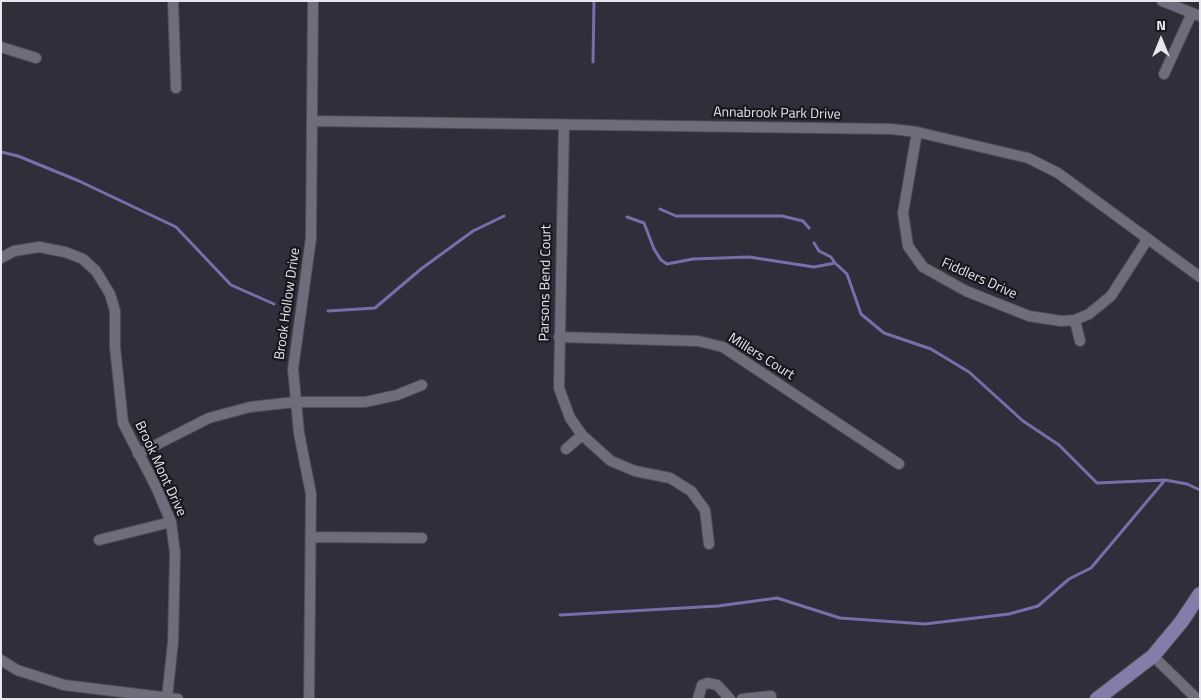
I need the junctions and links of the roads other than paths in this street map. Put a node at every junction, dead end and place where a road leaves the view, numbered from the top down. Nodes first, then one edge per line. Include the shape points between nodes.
1 (173, 1) edge
2 (313, 1) edge
3 (1162, 1) edge
4 (1196, 14) edge
5 (1, 47) edge
6 (36, 58) dead end
7 (1164, 74) dead end
8 (176, 88) dead end
9 (312, 121) junction
10 (564, 125) junction
11 (917, 132) junction
12 (1147, 240) junction
13 (1, 258) edge
14 (1200, 277) edge
15 (1075, 320) junction
16 (559, 337) junction
17 (1080, 341) dead end
18 (422, 385) dead end
19 (295, 402) junction
20 (582, 435) junction
21 (566, 449) dead end
22 (138, 454) junction
23 (898, 464) dead end
24 (171, 522) junction
25 (312, 537) junction
26 (422, 538) dead end
27 (99, 540) dead end
28 (709, 544) dead end
29 (1200, 594) edge
30 (1153, 656) junction
31 (1, 660) edge
32 (771, 696) dead end
33 (167, 698) edge
34 (178, 699) edge
35 (309, 699) edge
36 (698, 699) edge
37 (730, 699) edge
38 (742, 699) edge
39 (1098, 699) edge
40 (1197, 699) edge

1 - 8 street
2 - 9 street, Brook Hollow Drive
3 - 4 street
4 - 7 street
5 - 6 street
9 - 10 street, Annabrook Park Drive
9 - 19 street, Brook Hollow Drive via 311,238 295,344
10 - 11 street, Annabrook Park Drive via 892,129
10 - 16 street, Parsons Bend Court
11 - 12 street, Annabrook Park Drive via 1028,158 1058,173
11 - 15 street, Fiddlers Drive via 903,213 908,246 923,267 966,290 1030,316
12 - 14 street, Annabrook Park Drive
12 - 15 street via 1111,296 1089,314
13 - 22 street, Brook Mont Drive via 14,251 39,247 84,259 96,271 110,294 115,311 120,407 123,423
15 - 17 street
16 - 20 street, Parsons Bend Court via 559,388 570,418
16 - 23 street, Millers Court via 698,341 723,347
18 - 19 street via 365,402
19 - 22 street via 250,407 209,418
19 - 25 street, Brook Hollow Drive via 311,494
20 - 21 street
20 - 28 street, Parsons Bend Court via 611,461 635,471 670,478 691,491 705,510
22 - 24 street, Brook Mont Drive
24 - 27 street
24 - 33 street, Brook Mont Drive via 175,553
25 - 26 street
25 - 35 street, Brook Hollow Drive
29 - 30 main road via 1182,622
30 - 39 main road
30 - 40 street
31 - 33 street via 17,670 64,685
32 - 38 street
33 - 34 street
36 - 37 street via 702,685 708,683 716,685

